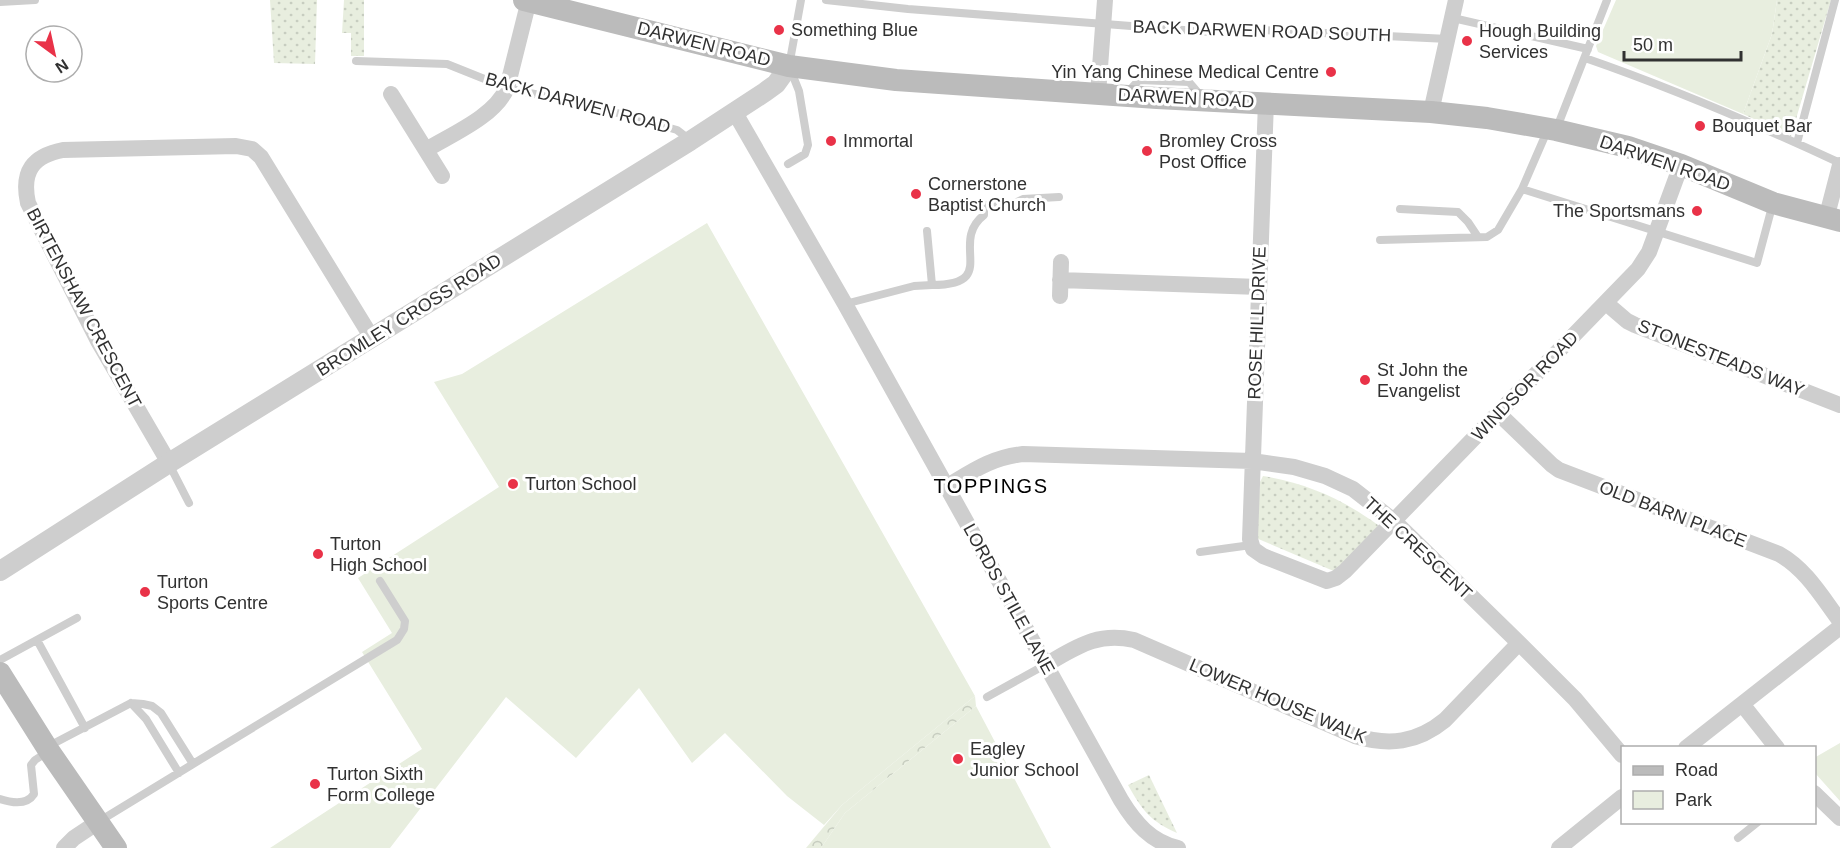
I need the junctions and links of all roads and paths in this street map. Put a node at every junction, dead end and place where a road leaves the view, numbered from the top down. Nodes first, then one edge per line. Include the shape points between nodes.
1 (35, 0) edge
2 (527, 0) edge
3 (801, 0) edge
4 (826, 0) edge
5 (1105, 0) edge
6 (1456, 0) edge
7 (1607, 0) edge
8 (1835, 0) edge
9 (0, 2) edge
10 (1452, 18) junction
11 (1103, 23) junction
12 (1448, 39) junction
13 (1588, 49) junction
14 (1585, 58) junction
15 (356, 61) dead end
16 (789, 66) junction
17 (507, 87) junction
18 (391, 94) dead end
19 (1098, 94) junction
20 (1266, 102) junction
21 (734, 111) junction
22 (1431, 112) junction
23 (1552, 130) junction
24 (690, 141) junction
25 (1797, 143) junction
26 (426, 150) junction
27 (788, 164) dead end
28 (1840, 164) edge
29 (1681, 165) junction
30 (442, 176) dead end
31 (1522, 189) junction
32 (1059, 197) dead end
33 (1773, 203) junction
34 (1400, 209) dead end
35 (1833, 220) edge
36 (927, 231) dead end
37 (1657, 231) junction
38 (1478, 237) junction
39 (1380, 240) dead end
40 (1061, 262) dead end
41 (932, 285) junction
42 (1259, 287) junction
43 (1606, 303) junction
44 (845, 304) junction
45 (372, 338) junction
46 (1840, 405) edge
47 (1498, 413) junction
48 (1252, 461) junction
49 (169, 464) junction
50 (946, 487) junction
51 (189, 503) dead end
52 (1394, 521) junction
53 (1251, 545) junction
54 (1200, 552) dead end
55 (23, 556) junction
56 (0, 571) edge
57 (0, 580) edge
58 (380, 581) dead end
59 (76, 618) dead end
60 (1840, 621) edge
61 (1840, 627) edge
62 (37, 640) junction
63 (1520, 643) junction
64 (0, 660) edge
65 (1045, 665) junction
66 (0, 673) edge
67 (987, 697) dead end
68 (131, 703) junction
69 (1742, 704) junction
70 (86, 728) junction
71 (1687, 746) edge
72 (1776, 746) edge
73 (48, 749) junction
74 (1621, 753) edge
75 (194, 764) junction
76 (179, 773) junction
77 (1816, 794) edge
78 (0, 799) edge
79 (1621, 799) edge
80 (1840, 818) edge
81 (98, 822) junction
82 (1756, 824) edge
83 (1738, 838) dead end
84 (64, 848) edge
85 (116, 848) edge
86 (1178, 848) edge
87 (1559, 848) edge

1 - 9 lane
2 - 16 main road, DARWEN ROAD
2 - 17 street
3 - 16 lane
4 - 11 lane, BACK DARWEN ROAD SOUTH
5 - 11 street
6 - 10 street
7 - 13 lane
8 - 25 lane
10 - 12 street
10 - 13 lane
11 - 12 lane, BACK DARWEN ROAD SOUTH via 1210,32 1221,28
11 - 19 street
12 - 22 street
13 - 14 lane
14 - 23 lane
14 - 25 lane via 1659,84
15 - 17 lane, BACK DARWEN ROAD via 447,64
16 - 19 main road, DARWEN ROAD via 896,80
16 - 21 street, BROMLEY CROSS ROAD via 776,84
16 - 27 lane via 799,91 808,145 805,154
17 - 24 lane, BACK DARWEN ROAD via 677,130
17 - 26 street via 490,111
18 - 26 street
19 - 20 main road, DARWEN ROAD
20 - 22 main road, DARWEN ROAD
20 - 42 street, ROSE HILL DRIVE
21 - 24 street, BROMLEY CROSS ROAD
21 - 44 street, LORDS STILE LANE
22 - 23 main road, DARWEN ROAD
23 - 29 main road, DARWEN ROAD via 1628,147
23 - 31 lane
24 - 45 street, BROMLEY CROSS ROAD
25 - 28 lane
26 - 30 street
28 - 35 street
29 - 33 main road, DARWEN ROAD
29 - 37 street, WINDSOR ROAD
31 - 37 lane
31 - 38 lane via 1498,230
32 - 41 lane via 984,205 984,215 972,226 970,234 967,276 954,285
33 - 35 main road, DARWEN ROAD
33 - 37 lane via 1757,263
34 - 38 lane via 1458,212
36 - 41 lane
37 - 43 street, WINDSOR ROAD via 1638,269
38 - 39 lane
40 - 42 street via 1060,288
41 - 44 lane
42 - 48 street, ROSE HILL DRIVE
43 - 46 street, STONESTEADS WAY via 1635,325
43 - 47 street, WINDSOR ROAD
44 - 50 street, LORDS STILE LANE
45 - 49 street, BROMLEY CROSS ROAD
45 - 49 street, BIRTENSHAW CRESCENT via 261,157 252,149 236,146 63,150 38,159 26,180 28,203 98,341
47 - 52 street, WINDSOR ROAD
47 - 60 street, OLD BARN PLACE via 1559,470 1791,561
48 - 50 street, THE CRESCENT via 1023,454 988,462
48 - 52 street, THE CRESCENT via 1325,476 1361,494
48 - 53 street, ROSE HILL DRIVE
49 - 51 lane
49 - 55 street, BROMLEY CROSS ROAD
50 - 65 street, LORDS STILE LANE
52 - 53 street, WINDSOR ROAD via 1332,580 1322,580 1263,556
52 - 63 street, THE CRESCENT
53 - 54 lane
55 - 56 street, BROMLEY CROSS ROAD
55 - 57 street, BROMLEY CROSS ROAD
58 - 75 lane via 405,621 397,640
59 - 62 lane
61 - 69 street
62 - 64 lane
62 - 70 lane
63 - 65 street, LOWER HOUSE WALK via 1433,730 1386,742 1355,736 1117,636 1088,641
63 - 74 street, THE CRESCENT
65 - 67 lane
65 - 86 street, LORDS STILE LANE via 1135,821 1153,838
66 - 73 main road
68 - 70 lane
68 - 75 lane via 152,706 161,713
68 - 76 lane via 146,719
69 - 71 street
69 - 72 street
70 - 73 lane
73 - 78 lane via 31,765 32,798 24,802
73 - 81 main road
75 - 76 lane
76 - 81 lane
77 - 80 street
79 - 87 street
81 - 84 street
81 - 85 main road
82 - 83 lane

